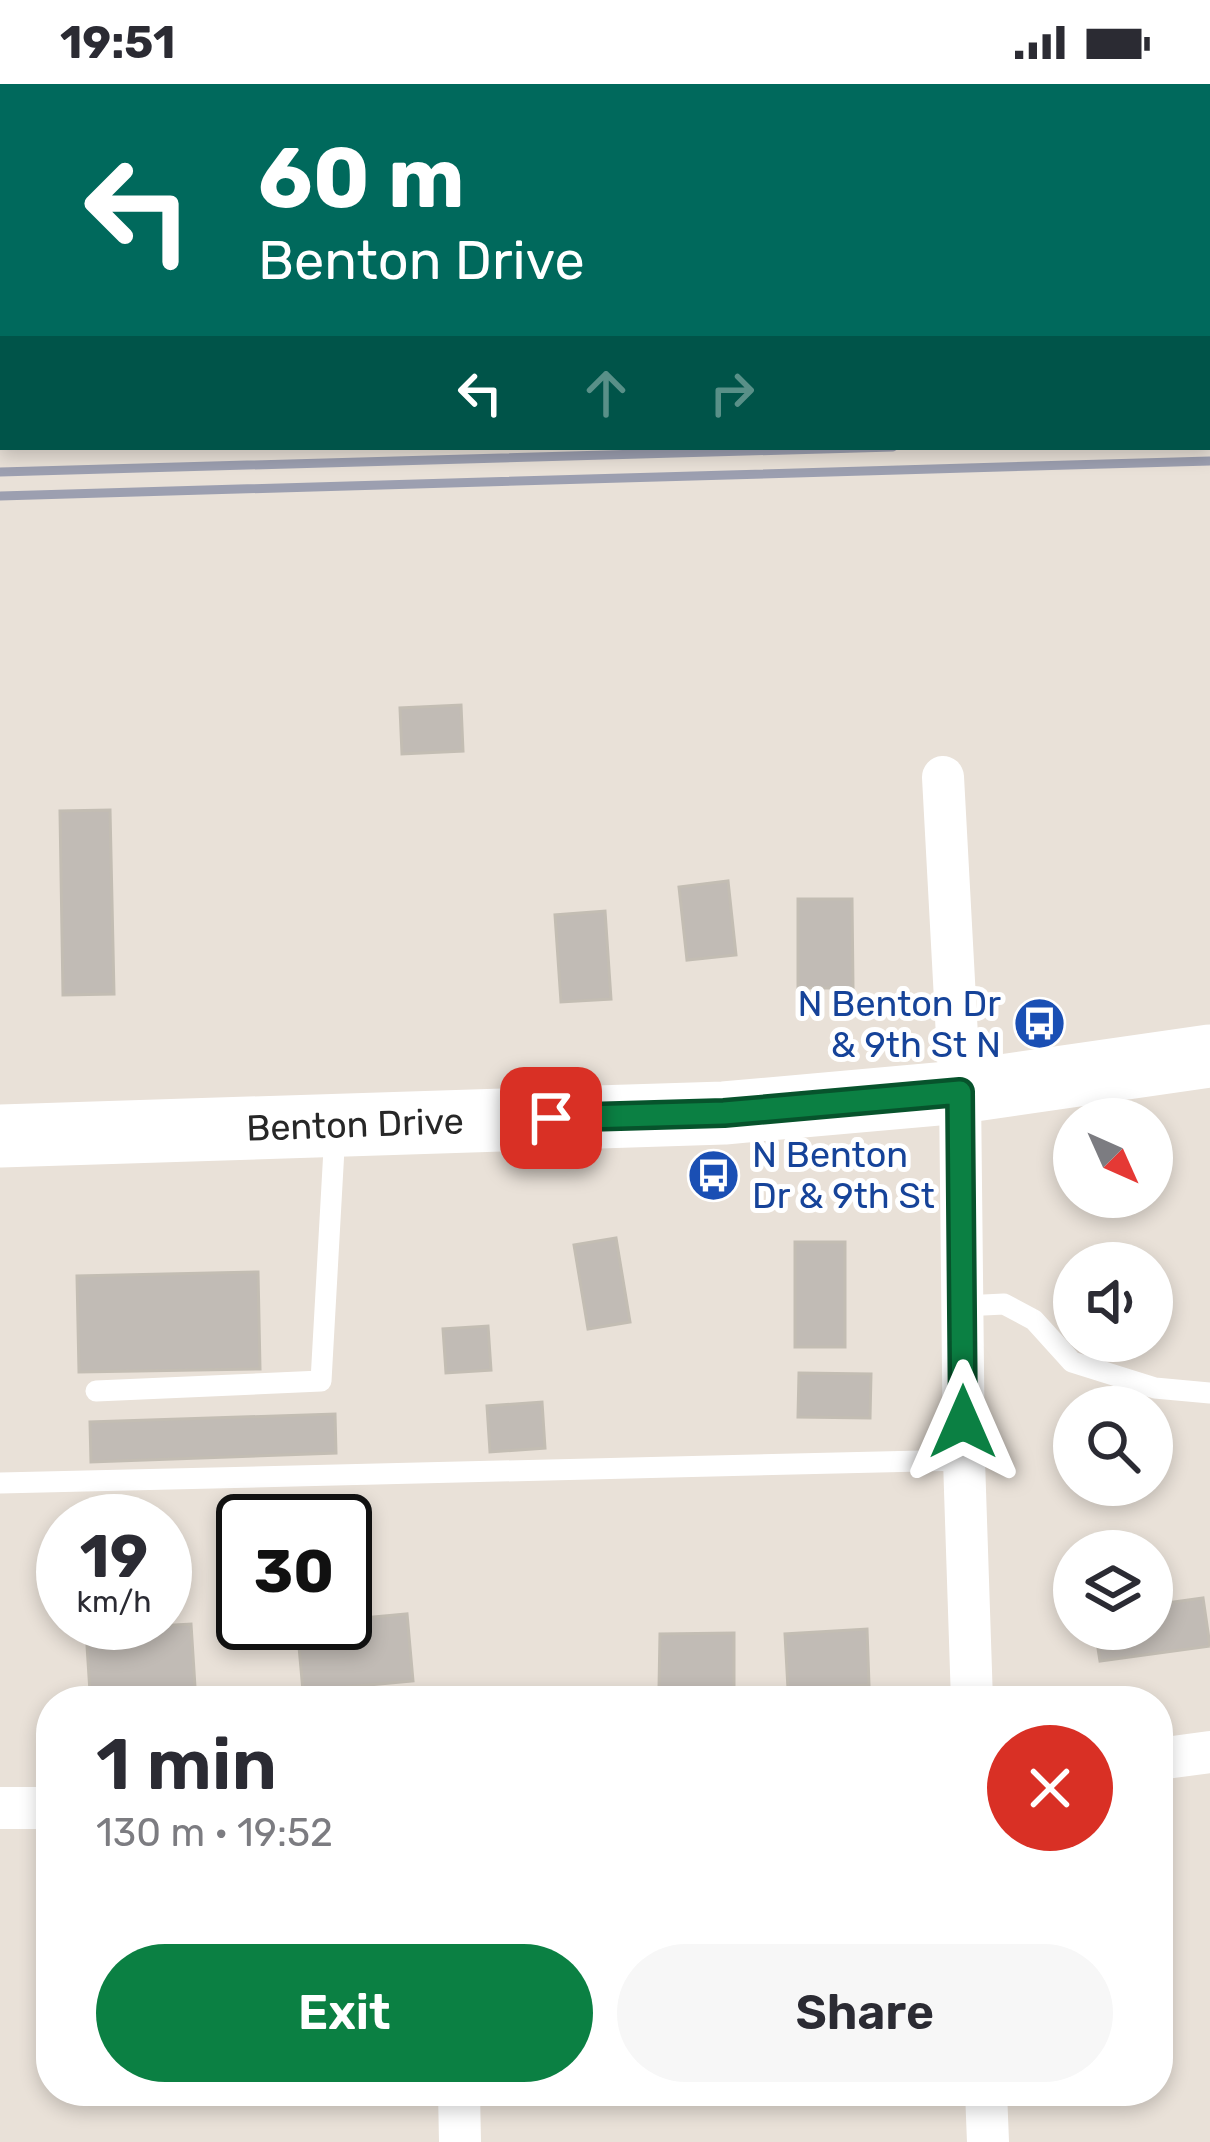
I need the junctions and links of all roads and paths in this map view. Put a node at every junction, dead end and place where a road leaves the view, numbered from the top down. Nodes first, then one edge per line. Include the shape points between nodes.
1 (943, 777) dead end
2 (1210, 1057) edge
3 (960, 1092) junction
4 (335, 1124) junction
5 (0, 1136) edge
6 (963, 1306) junction
7 (96, 1391) dead end
8 (1210, 1393) edge
9 (964, 1460) junction
10 (0, 1483) edge
11 (972, 1686) edge
12 (1210, 1752) edge
13 (1173, 1757) edge
14 (0, 1808) edge
15 (36, 1808) edge
16 (459, 2106) edge
17 (987, 2106) edge
18 (460, 2142) edge
19 (988, 2142) edge

1 - 3 street
2 - 3 main road, Benton Drive
3 - 4 main road, Benton Drive via 724,1113
3 - 6 street
4 - 5 main road, Benton Drive
4 - 7 lane via 321,1381
6 - 8 lane via 1004,1304 1034,1320 1072,1362 1155,1388
6 - 9 street
9 - 10 lane
9 - 11 street
12 - 13 street
14 - 15 street
16 - 18 street
17 - 19 street

